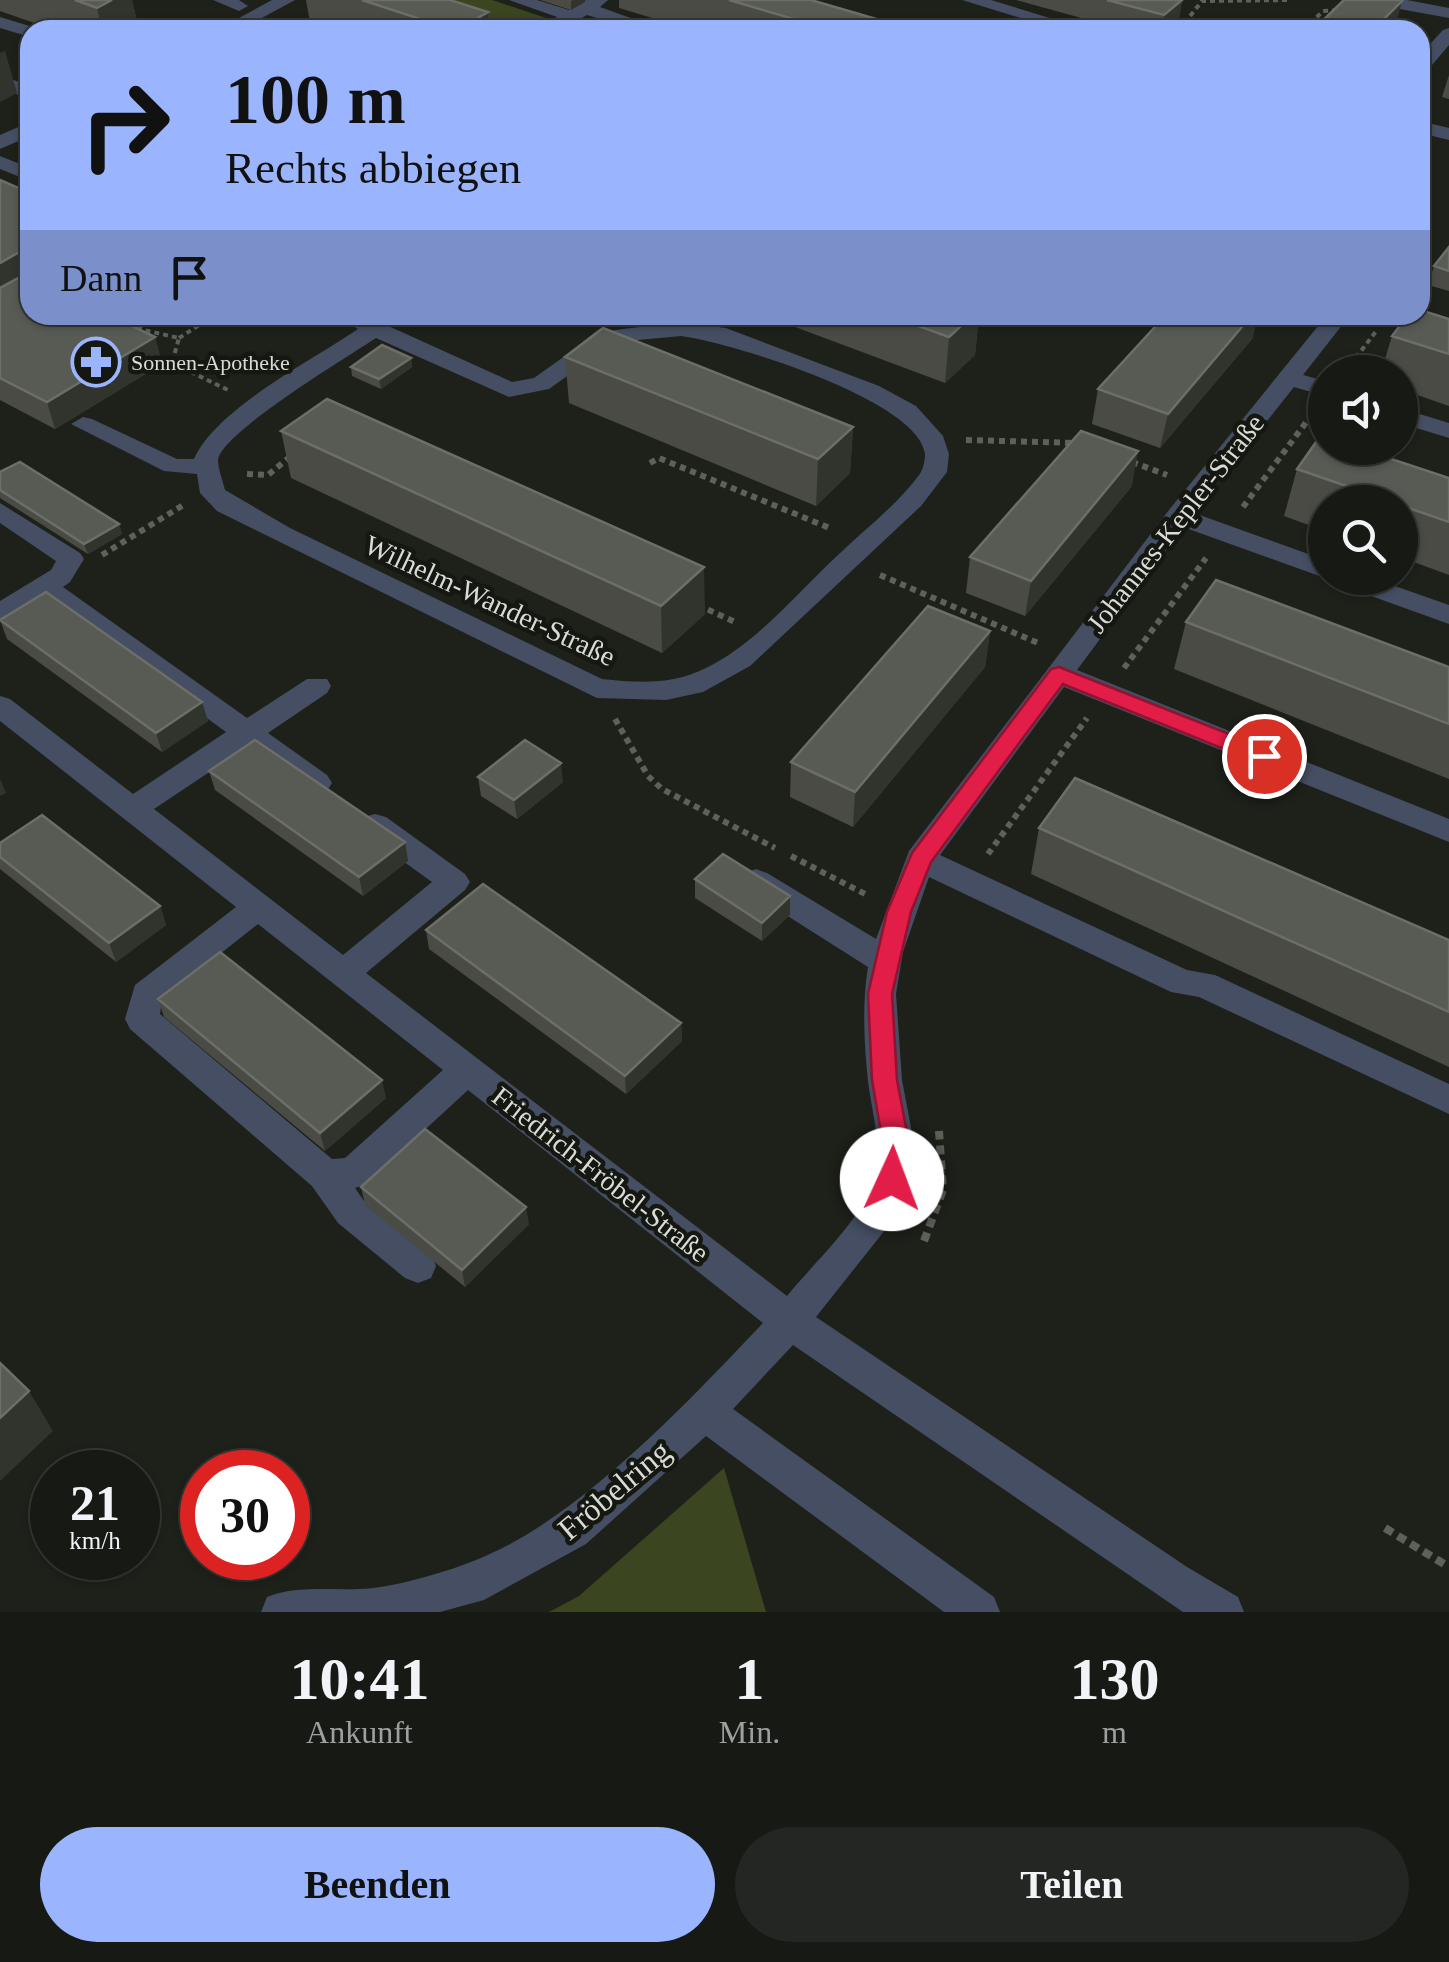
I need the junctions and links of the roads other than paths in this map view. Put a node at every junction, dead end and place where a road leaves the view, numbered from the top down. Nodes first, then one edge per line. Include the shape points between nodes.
1 (286, 0) edge
2 (408, 0) edge
3 (518, 0) edge
4 (972, 0) edge
5 (1378, 0) edge
6 (585, 8) edge
7 (1449, 13) edge
8 (246, 20) edge
9 (468, 20) edge
10 (623, 20) edge
11 (1044, 20) edge
12 (1449, 34) edge
13 (1430, 56) edge
14 (366, 325) edge
15 (636, 325) edge
16 (1331, 325) edge
17 (374, 329) junction
18 (623, 335) junction
19 (1288, 378) junction
20 (1308, 384) edge
21 (1418, 421) edge
22 (83, 424) dead end
23 (1449, 431) edge
24 (207, 470) junction
25 (0, 512) edge
26 (1178, 516) junction
27 (1308, 564) edge
28 (44, 586) junction
29 (1394, 595) edge
30 (0, 612) edge
31 (1449, 615) edge
32 (1066, 666) junction
33 (317, 686) dead end
34 (0, 706) edge
35 (247, 732) junction
36 (132, 809) junction
37 (1449, 832) edge
38 (920, 859) junction
39 (732, 866) edge
40 (258, 907) junction
41 (885, 961) junction
42 (342, 973) junction
43 (467, 1070) junction
44 (1449, 1100) edge
45 (326, 1176) junction
46 (418, 1266) dead end
47 (790, 1321) junction
48 (705, 1412) junction
49 (282, 1612) edge
50 (979, 1612) edge
51 (1223, 1612) edge

1 - 8 street
2 - 9 street
3 - 6 street
4 - 11 street
5 - 7 street
6 - 10 street
12 - 13 street
14 - 17 street
15 - 18 street
16 - 19 street, Johannes-Kepler-Straße
17 - 18 street via 509,390 541,384 594,346
17 - 24 street via 214,442
18 - 24 street, Wilhelm-Wander-Straße via 681,329 726,335 889,399 931,436 938,454 934,472 912,500 745,659 695,684 643,692 596,688 226,505 213,492
19 - 20 street
19 - 26 street, Johannes-Kepler-Straße
21 - 23 street
22 - 24 street via 173,466
25 - 28 street via 70,559
26 - 27 street
26 - 32 street, Johannes-Kepler-Straße
28 - 30 street
28 - 35 street
29 - 31 street
32 - 37 street via 1106,692
32 - 38 street, Johannes-Kepler-Straße
33 - 35 street
34 - 36 street, Friedrich-Fröbel-Straße
35 - 36 street
35 - 42 street via 454,882
36 - 40 street, Friedrich-Fröbel-Straße
38 - 41 street, Johannes-Kepler-Straße
38 - 44 street
39 - 41 street
40 - 42 street, Friedrich-Fröbel-Straße
40 - 45 street via 147,994 142,1019
41 - 47 street, Johannes-Kepler-Straße via 880,994 895,1138 892,1179 876,1214
42 - 43 street, Friedrich-Fröbel-Straße
43 - 45 street via 353,1174
43 - 47 street, Friedrich-Fröbel-Straße
45 - 46 street via 351,1212
47 - 48 street, Fröbelring
47 - 51 street, Friedrich-Fröbel-Straße
48 - 49 street, Fröbelring via 572,1530 484,1579 375,1608
48 - 50 street

